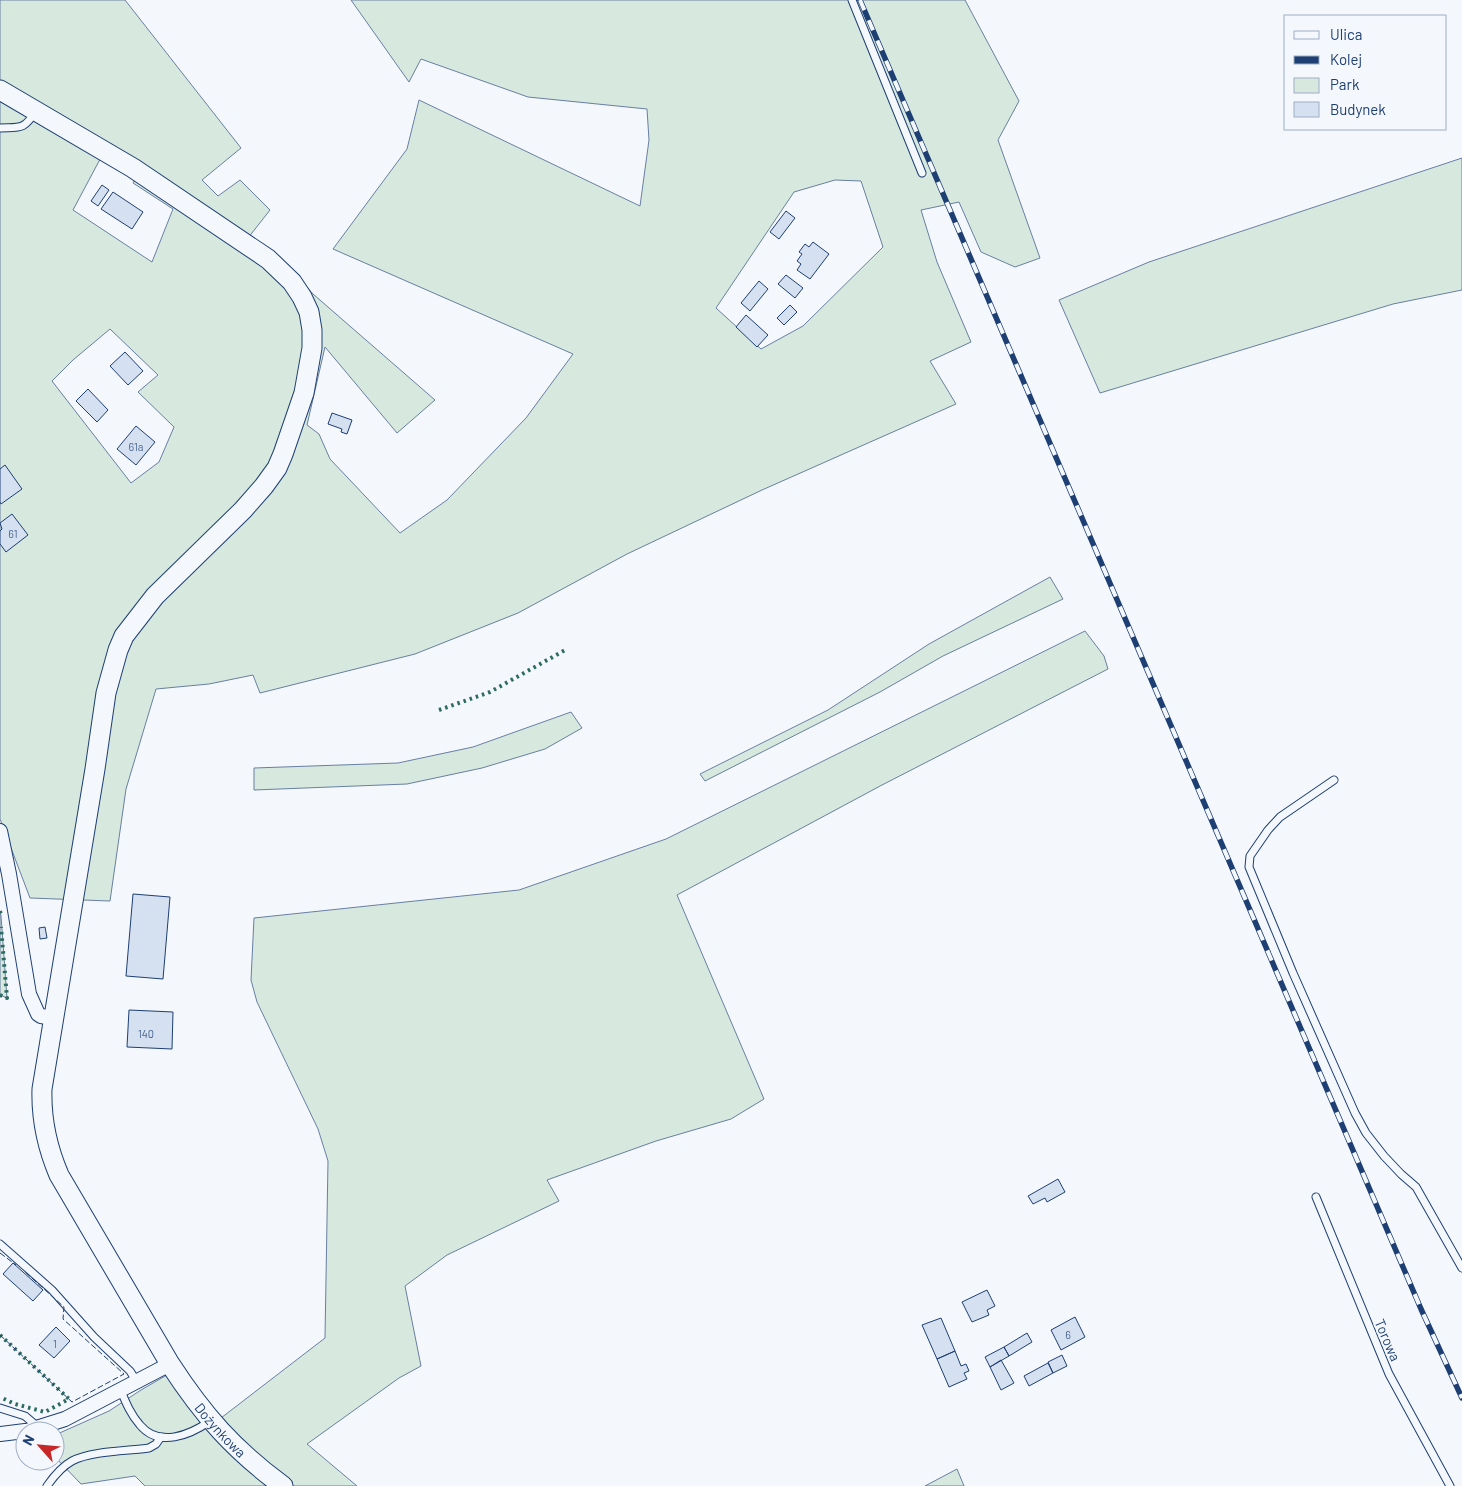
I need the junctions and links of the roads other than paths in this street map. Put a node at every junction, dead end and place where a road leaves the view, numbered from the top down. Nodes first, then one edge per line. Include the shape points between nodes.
1 (852, 0) edge
2 (0, 90) edge
3 (36, 110) junction
4 (0, 128) edge
5 (922, 174) dead end
6 (1334, 780) dead end
7 (0, 831) edge
8 (53, 1018) junction
9 (1316, 1197) dead end
10 (0, 1244) edge
11 (1462, 1268) edge
12 (170, 1364) junction
13 (138, 1382) junction
14 (120, 1391) junction
15 (0, 1408) edge
16 (27, 1421) edge
17 (59, 1421) edge
18 (211, 1421) junction
19 (15, 1432) edge
20 (0, 1434) edge
21 (161, 1437) junction
22 (47, 1486) edge
23 (283, 1486) edge
24 (1450, 1486) edge

1 - 5 lane
2 - 3 street, Dożynkowa
3 - 4 lane via 25,125
3 - 8 street, Dożynkowa via 133,168 279,268 302,297 312,330 304,392 277,468 253,499 141,612 118,650 106,693
6 - 11 lane via 1280,817 1250,856 1249,867 1355,1113 1384,1156 1416,1187
7 - 8 street via 29,994 38,1014
8 - 12 street, Dożynkowa via 42,1099 50,1152 67,1191
9 - 24 lane, Torowa via 1389,1374
10 - 13 lane via 52,1290
12 - 13 street
12 - 18 street, Dożynkowa
13 - 14 street
14 - 17 street
14 - 21 lane via 141,1427
15 - 16 lane via 25,1416
18 - 21 lane via 185,1435
18 - 23 street, Dożynkowa via 237,1449
19 - 20 street
21 - 22 lane via 149,1448 94,1455 72,1462

